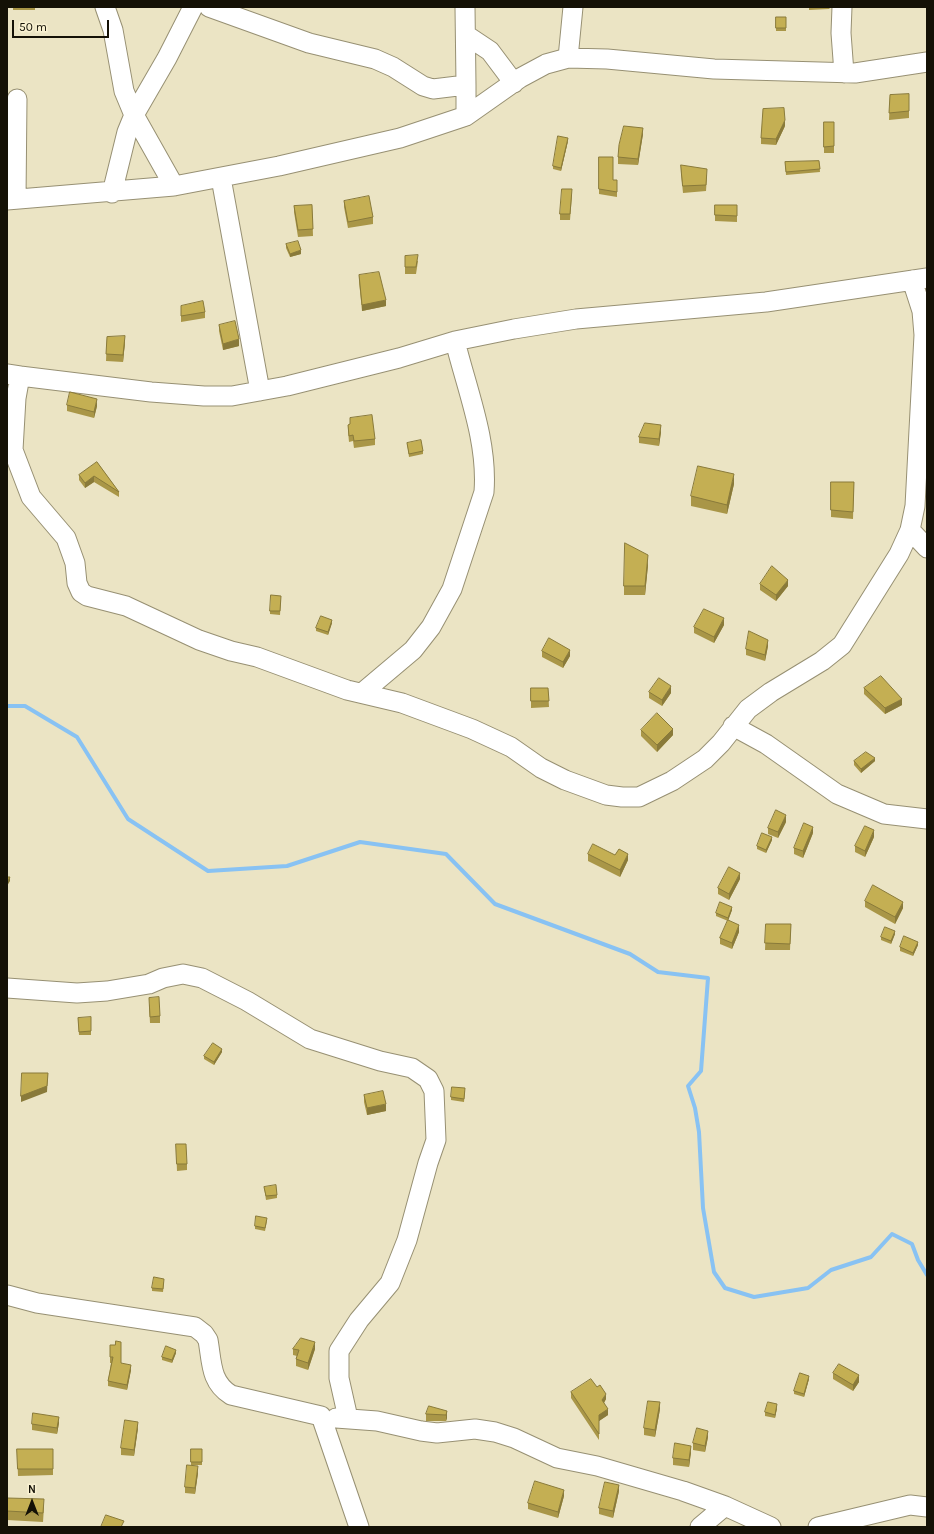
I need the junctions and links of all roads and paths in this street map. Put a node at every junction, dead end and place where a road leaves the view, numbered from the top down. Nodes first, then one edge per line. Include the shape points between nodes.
1 (104, 7) edge
2 (193, 7) edge
3 (209, 7) edge
4 (465, 7) edge
5 (573, 7) edge
6 (842, 7) edge
7 (466, 34) junction
8 (568, 58) junction
9 (927, 62) edge
10 (844, 73) junction
11 (514, 83) junction
12 (466, 85) junction
13 (17, 99) dead end
14 (134, 115) junction
15 (466, 116) junction
16 (221, 178) junction
17 (174, 186) junction
18 (112, 193) junction
19 (11, 199) edge
20 (919, 279) edge
21 (455, 341) junction
22 (13, 375) edge
23 (260, 391) junction
24 (910, 530) junction
25 (927, 548) edge
26 (362, 693) junction
27 (733, 726) junction
28 (927, 819) edge
29 (7, 988) edge
30 (7, 1295) edge
31 (321, 1416) junction
32 (348, 1418) junction
33 (725, 1506) junction
34 (927, 1507) edge
35 (359, 1527) edge
36 (700, 1527) edge
37 (771, 1527) edge
38 (818, 1527) edge

1 - 14 street via 113,30 124,91
2 - 14 street via 168,58
3 - 12 street via 309,43 375,59 393,66 422,86 434,89
4 - 7 street
5 - 8 street
6 - 10 street
7 - 11 street via 490,51
7 - 12 street
8 - 10 street via 714,69
8 - 11 street via 546,64
9 - 10 street
11 - 15 street
12 - 15 street
13 - 19 street
14 - 17 street
14 - 18 street via 127,132
15 - 16 street via 400,138
16 - 17 street
16 - 23 street
17 - 18 street
18 - 19 street
20 - 21 street via 766,302 576,320 483,334
20 - 24 street via 924,335 915,506
21 - 23 street via 383,362
21 - 26 street via 478,430 485,479 484,492 452,589 432,627 413,650
22 - 23 street via 191,395 232,396
22 - 26 street via 16,398 12,450 31,497 66,538 74,556 77,582 81,592 87,596 126,606 231,652 257,657 347,690
24 - 25 street
24 - 27 street via 899,554 842,645 748,709
26 - 27 street via 402,703 472,729 511,747 541,768 565,780 606,795 622,797 639,797 705,760
27 - 28 street via 766,744 838,794 884,814
29 - 32 street via 77,993 107,991 148,984 177,974 190,975 202,978 247,1001 310,1039 380,1061 412,1068 428,1079 434,1091 436,1140 407,1240 390,1282 359,1320 339,1351 339,1378
30 - 31 street via 195,1327 208,1340 215,1381 222,1389 231,1395
31 - 32 street
31 - 35 street
32 - 33 street via 438,1433 475,1429 495,1432 557,1458 597,1466
33 - 36 street
33 - 37 street
34 - 38 street via 910,1505

